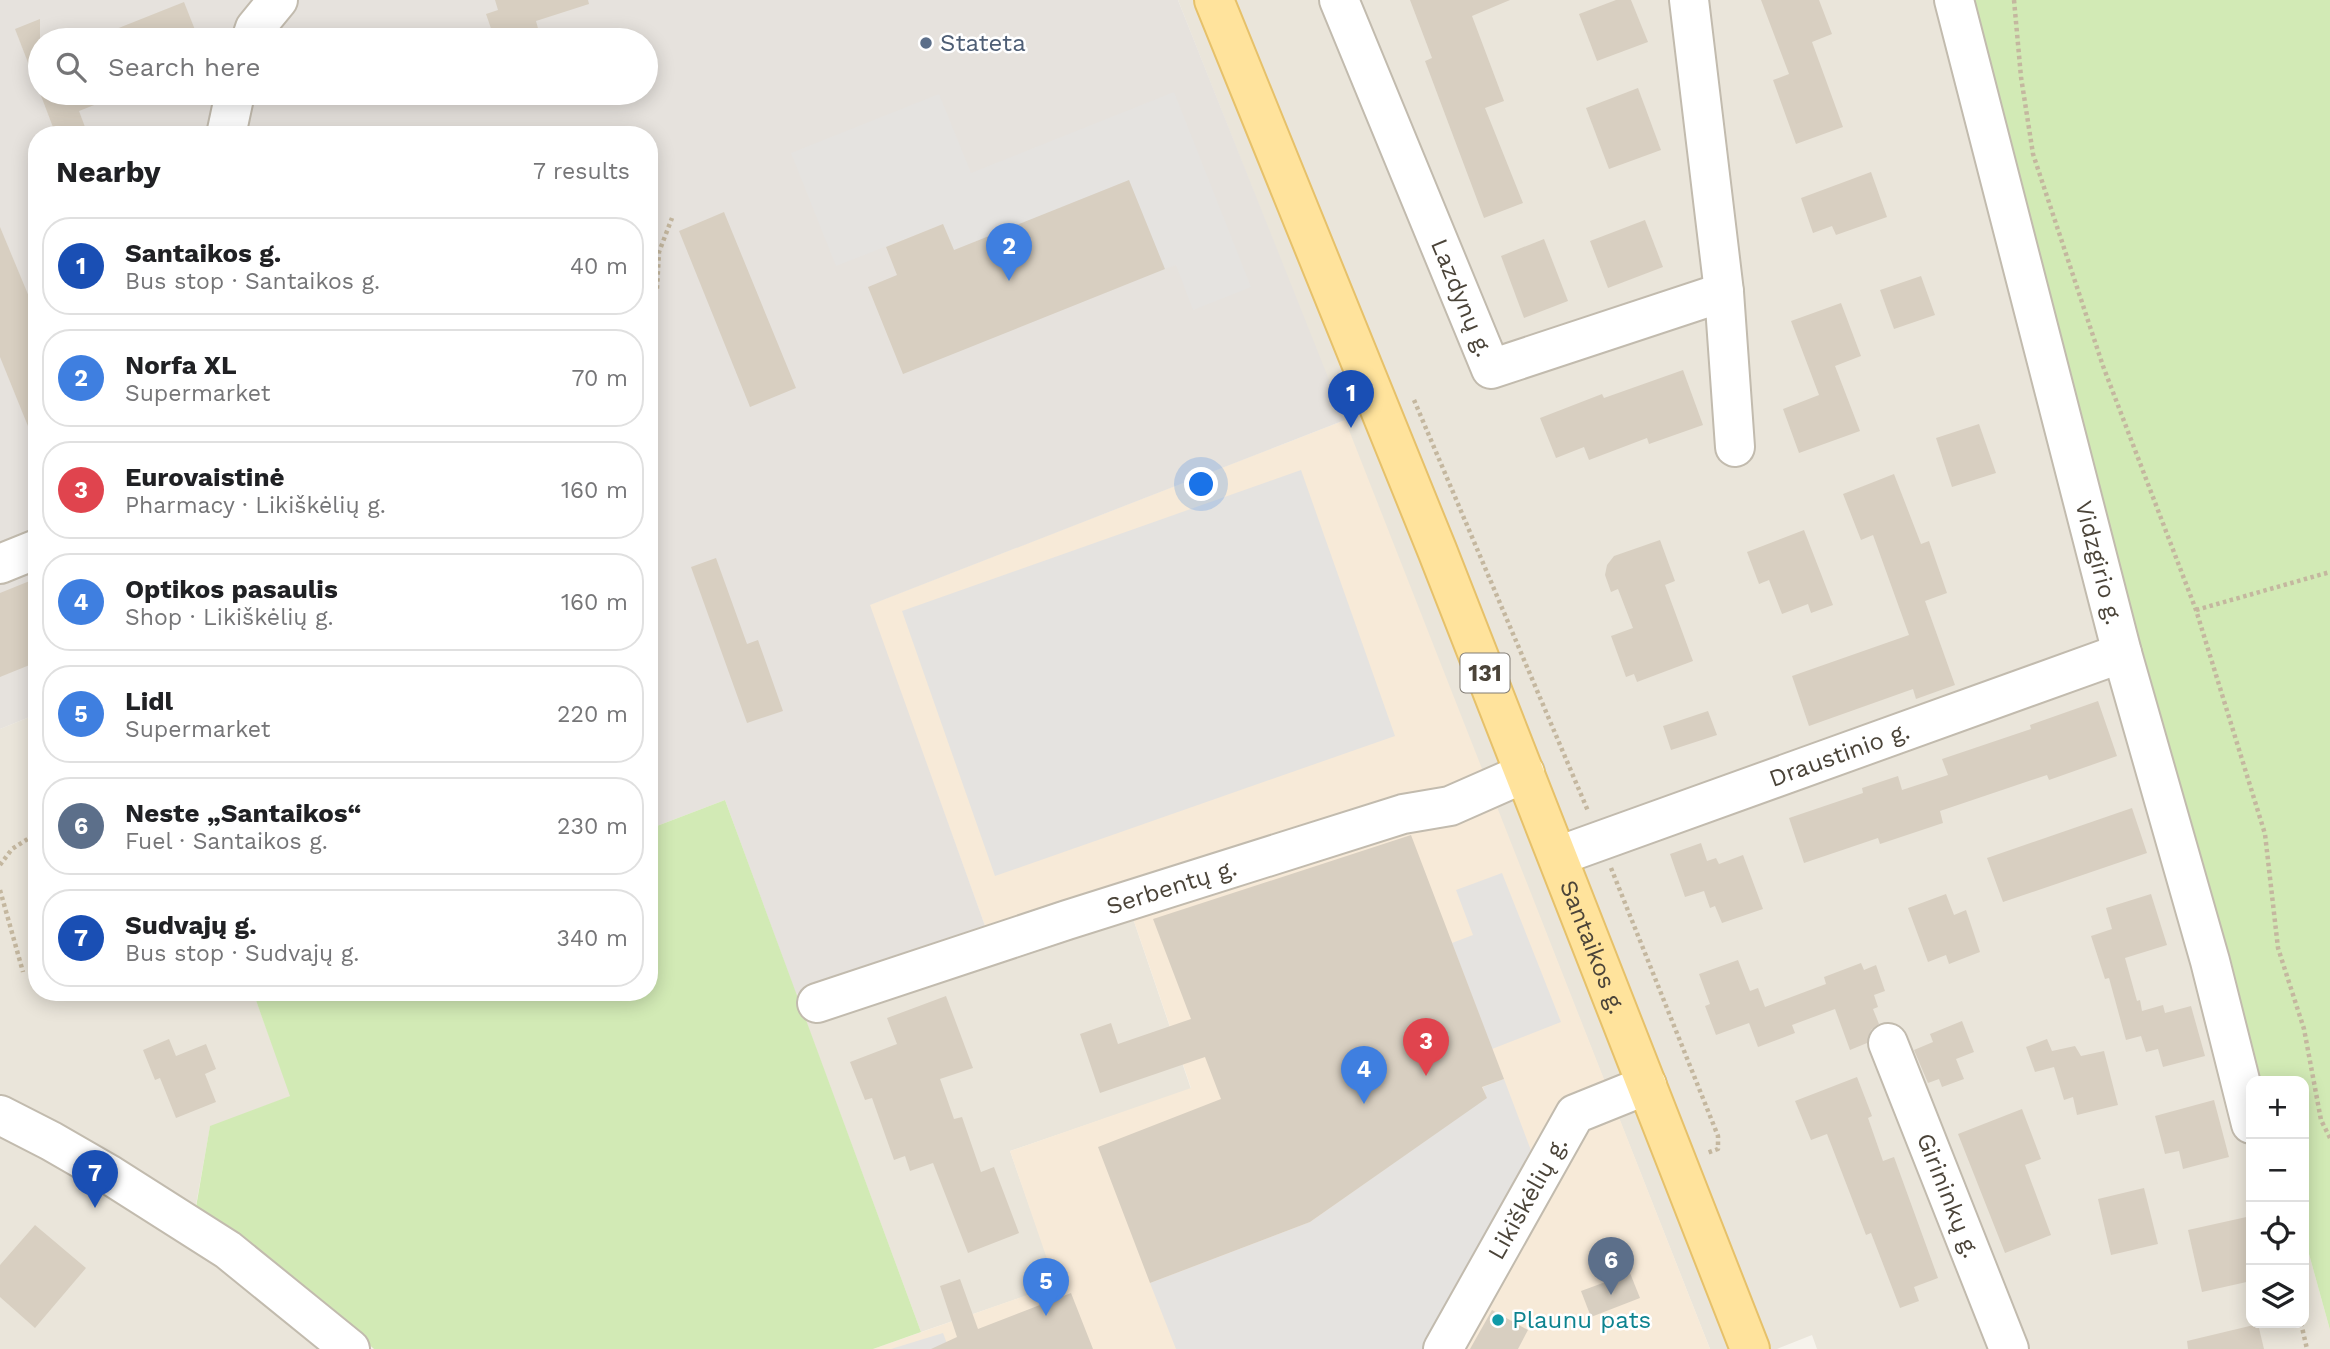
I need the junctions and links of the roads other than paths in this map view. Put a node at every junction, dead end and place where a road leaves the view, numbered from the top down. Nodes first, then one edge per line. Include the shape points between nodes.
1 (278, 0) edge
2 (1339, 0) edge
3 (1689, 0) edge
4 (1954, 0) edge
5 (1217, 1) edge
6 (255, 28) edge
7 (232, 105) edge
8 (228, 126) edge
9 (1724, 292) junction
10 (1735, 447) dead end
11 (28, 553) edge
12 (0, 564) edge
13 (2122, 653) junction
14 (1525, 773) junction
15 (1558, 856) junction
16 (817, 1003) dead end
17 (1888, 1043) dead end
18 (1647, 1085) junction
19 (2246, 1104) edge
20 (0, 1115) edge
21 (351, 1349) edge
22 (1443, 1349) edge
23 (1750, 1349) edge
24 (2009, 1349) edge

1 - 6 street
2 - 9 street, Lazdynų g. via 1491,369
3 - 9 street
4 - 13 street, Vidzgirio g.
5 - 14 main road, Santaikos g. / 131
7 - 8 street
9 - 10 street
11 - 12 street
13 - 15 street, Draustinio g.
13 - 19 street, Vidzgirio g.
14 - 15 main road, Santaikos g. / 131
14 - 16 street, Serbentų g. via 1450,806 1390,818
15 - 18 main road, Santaikos g. / 131
17 - 24 street, Girininkų g.
18 - 22 street, Likiškėlių g. via 1575,1114
18 - 23 main road, Santaikos g. / 131
20 - 21 street via 110,1175 228,1250

